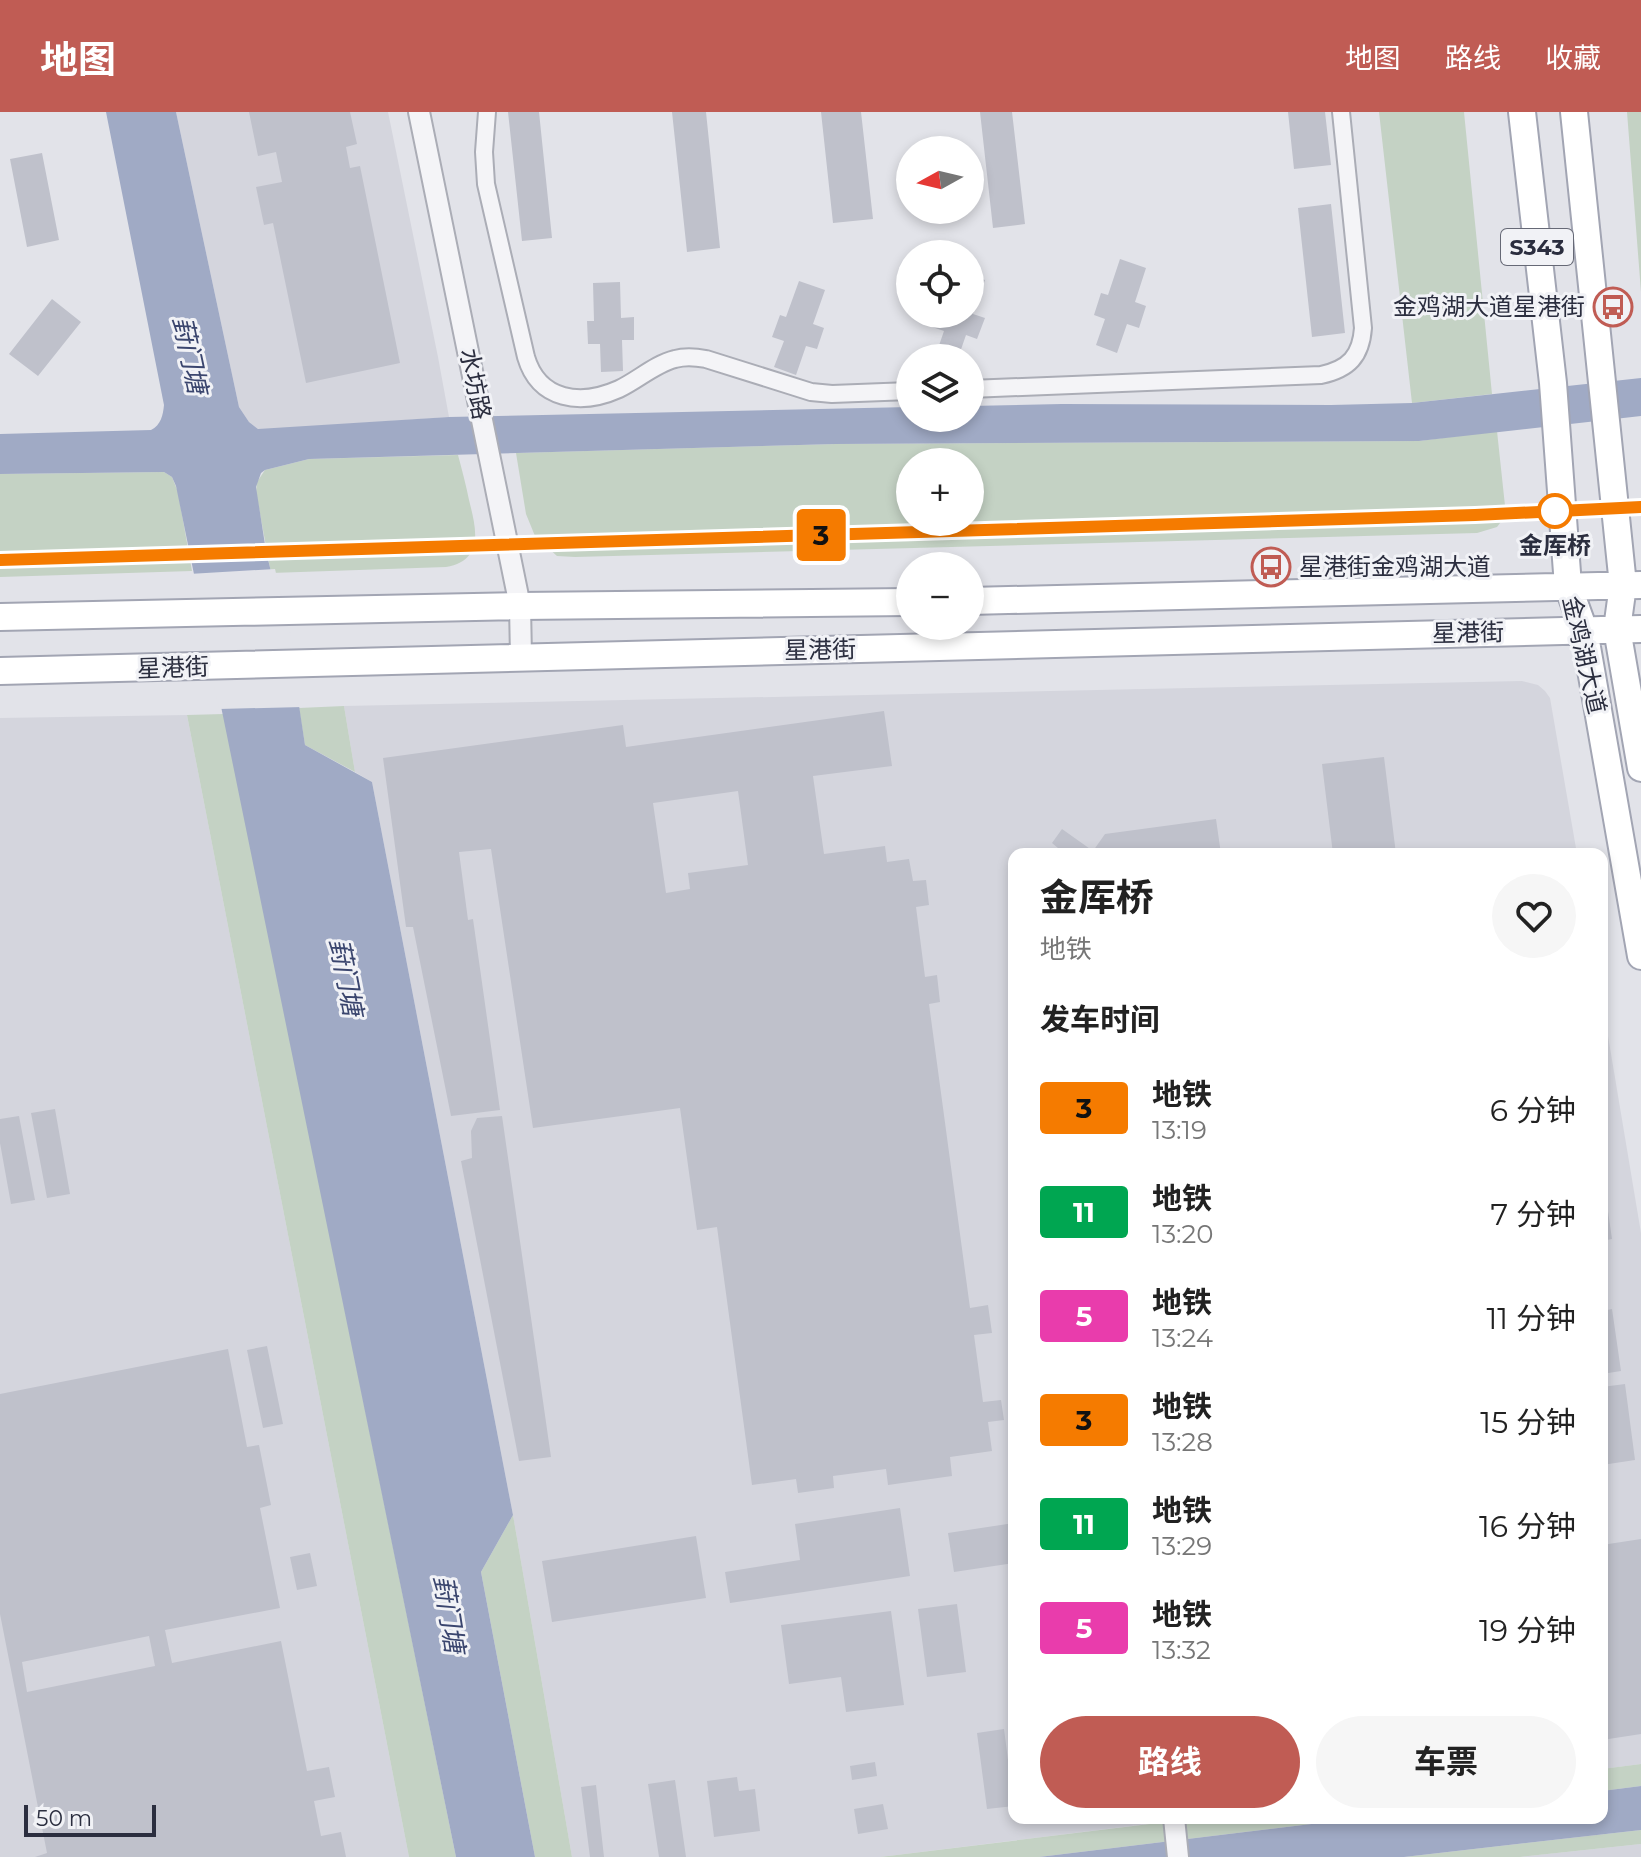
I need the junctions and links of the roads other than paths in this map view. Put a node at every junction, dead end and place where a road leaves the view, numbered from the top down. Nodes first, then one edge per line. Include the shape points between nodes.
1 (419, 112) edge
2 (487, 112) edge
3 (1341, 112) edge
4 (1522, 112) edge
5 (1574, 112) edge
6 (984, 388) edge
7 (896, 392) edge
8 (1632, 585) edge
9 (1568, 586) junction
10 (984, 601) edge
11 (896, 602) edge
12 (520, 606) junction
13 (0, 617) edge
14 (1629, 629) edge
15 (1584, 630) junction
16 (521, 657) junction
17 (0, 671) edge
18 (1641, 768) edge
19 (1641, 956) edge
20 (1175, 1824) edge
21 (1178, 1857) edge

1 - 12 street, 水坊路
2 - 7 street via 486,184 526,357 544,388 575,398 601,395 670,360 693,357 811,392
3 - 6 street via 1363,328 1361,346 1350,362 1321,375
4 - 9 main road, 金鸡湖大道 / S343 via 1553,383
5 - 8 main road, 金鸡湖大道 / S343 via 1609,451
8 - 9 main road, 星港街
8 - 14 main road, 金鸡湖大道 / S343
9 - 10 main road, 星港街
9 - 15 main road, 金鸡湖大道 / S343
11 - 12 main road, 星港街
12 - 13 main road, 星港街
12 - 16 street, 水坊路
14 - 15 main road, 星港街
14 - 18 main road, 金鸡湖大道 / S343
15 - 16 main road, 星港街
15 - 19 main road, 金鸡湖大道 / S343
16 - 17 main road, 星港街
20 - 21 street

